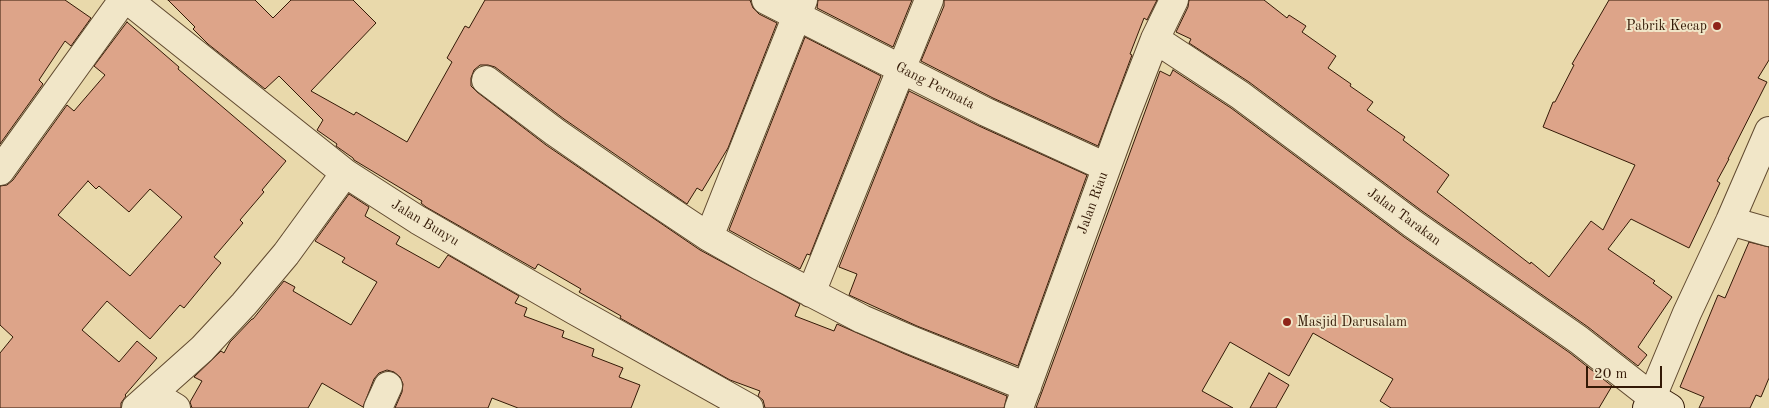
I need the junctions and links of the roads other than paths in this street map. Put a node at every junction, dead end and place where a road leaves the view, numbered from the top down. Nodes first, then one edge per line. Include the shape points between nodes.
1 (123, 0) edge
2 (128, 0) edge
3 (766, 0) edge
4 (929, 0) edge
5 (1174, 0) edge
6 (800, 8) edge
7 (1155, 39) junction
8 (901, 69) junction
9 (486, 80) dead end
10 (1769, 131) edge
11 (1106, 167) junction
12 (0, 171) edge
13 (344, 174) junction
14 (1730, 221) junction
15 (1769, 232) edge
16 (709, 237) junction
17 (811, 293) junction
18 (1023, 397) edge
19 (145, 401) edge
20 (1656, 404) edge
21 (176, 408) edge
22 (749, 408) edge

1 - 12 street
2 - 13 street, Jalan Bunyu
3 - 6 street, Gang Permata
4 - 8 street
5 - 7 street, Jalan Riau
6 - 8 street, Gang Permata
6 - 16 street
7 - 11 street, Jalan Riau
7 - 20 street, Jalan Tarakan via 1240,95 1413,224 1579,340
8 - 11 street, Gang Permata
8 - 17 street
9 - 16 street via 555,132
10 - 14 street
11 - 18 street, Jalan Riau
13 - 19 street via 286,254 249,298 202,349
13 - 22 street, Jalan Bunyu via 418,220
14 - 15 street
14 - 20 street via 1687,313
16 - 17 street
17 - 18 street
19 - 21 street

